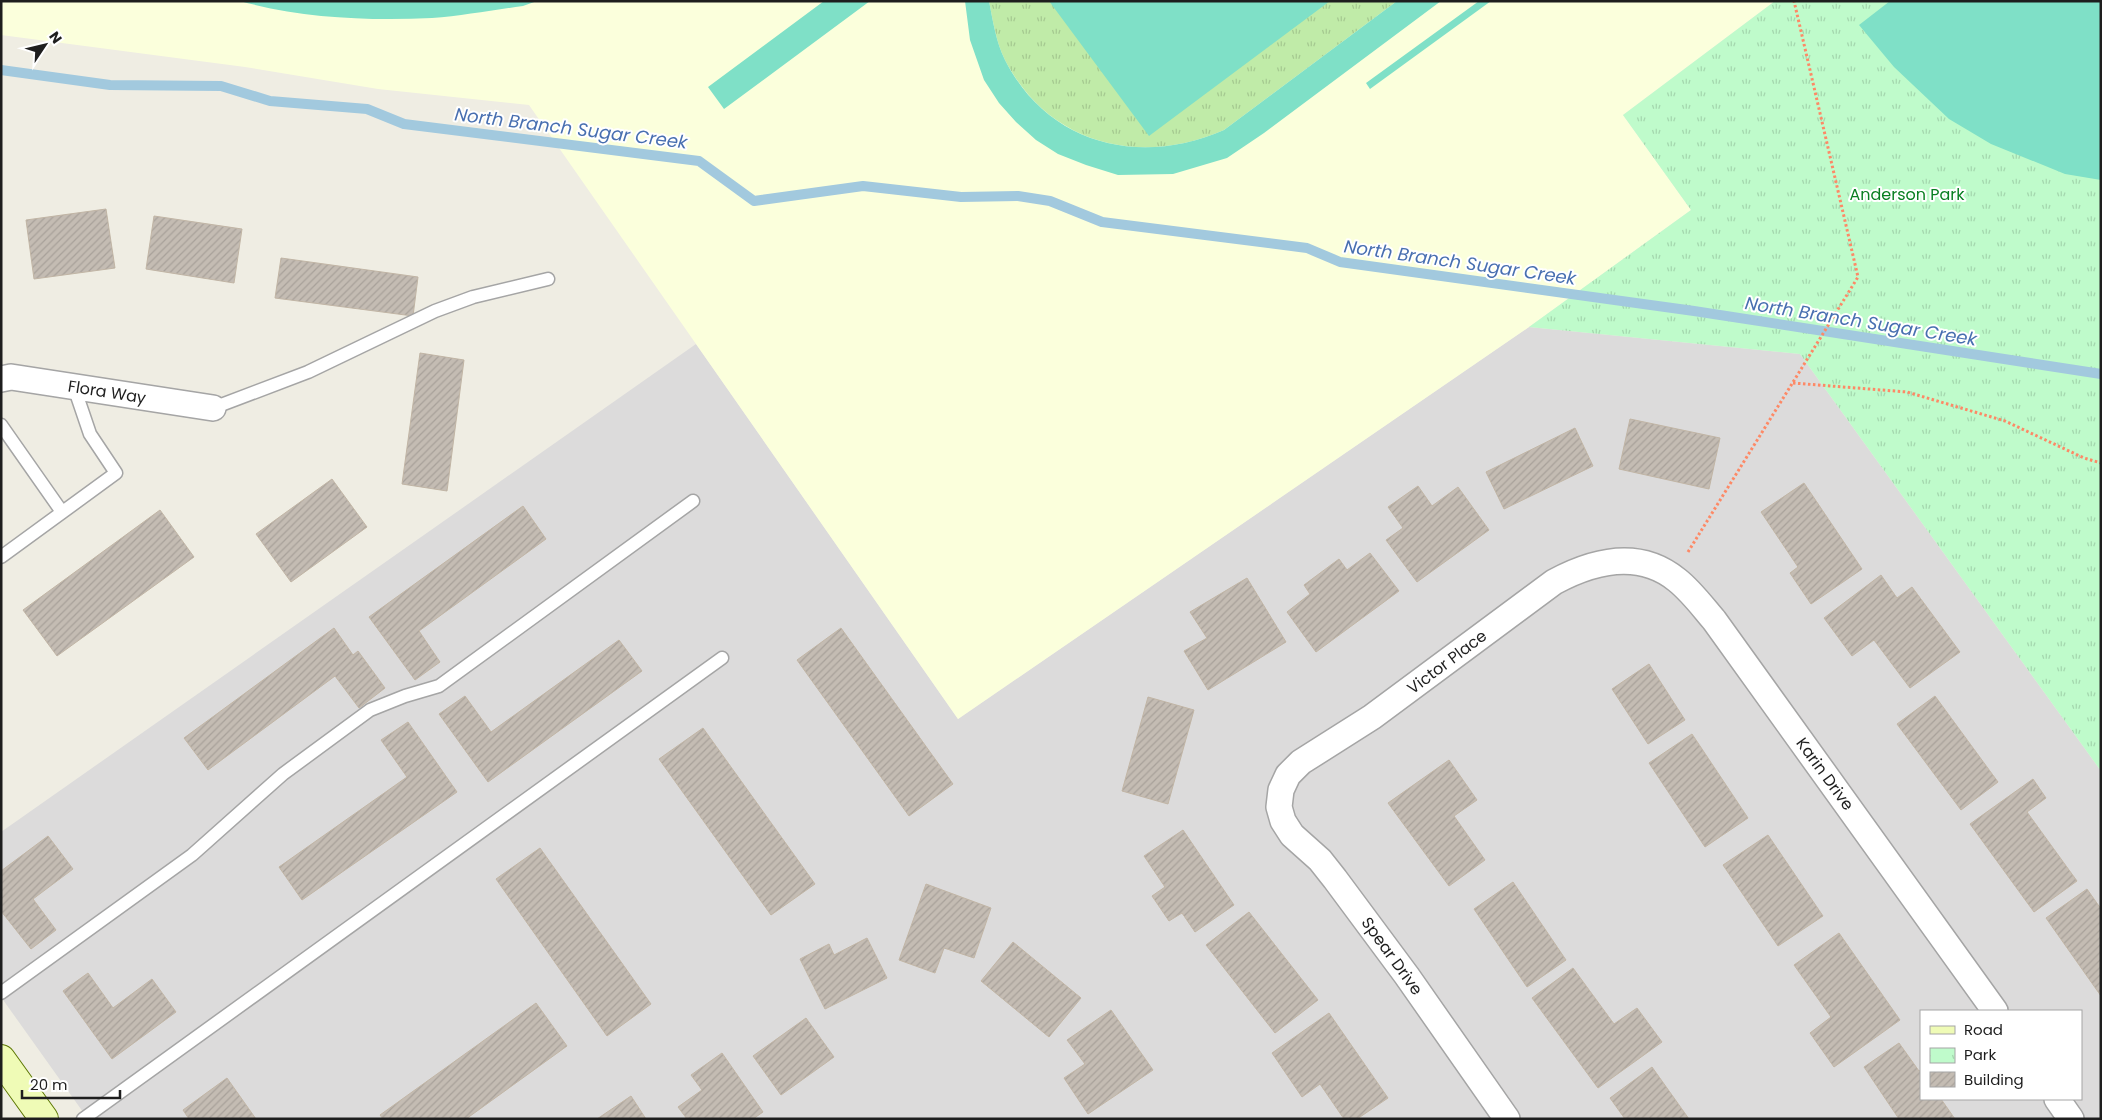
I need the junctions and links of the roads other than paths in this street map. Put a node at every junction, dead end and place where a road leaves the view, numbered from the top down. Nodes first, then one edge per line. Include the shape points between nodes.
1 (548, 279) dead end
2 (1, 379) edge
3 (74, 387) junction
4 (213, 408) joint
5 (1, 425) edge
6 (693, 501) dead end
7 (62, 512) junction
8 (1, 557) edge
9 (1634, 562) joint
10 (722, 658) dead end
11 (1280, 795) joint
12 (1, 992) edge
13 (1994, 1010) edge
14 (1, 1059) edge
15 (2058, 1100) edge
16 (44, 1119) edge
17 (83, 1119) edge
18 (1507, 1119) edge
19 (2071, 1119) edge

1 - 4 lane via 473,297 435,311 308,372
2 - 3 street, Flora Way via 11,377
3 - 4 street, Flora Way
3 - 7 lane via 90,434 116,473
5 - 7 lane
6 - 12 lane via 439,686 370,710 283,774 192,855
7 - 8 lane
9 - 11 street, Victor Place via 1596,564 1554,582 1372,717 1301,762 1288,775
9 - 13 street, Karin Drive via 1649,564 1677,580 1714,620
10 - 17 lane
11 - 18 street, Spear Drive via 1283,821 1292,835 1320,860 1335,879
14 - 16 main road
15 - 19 street

